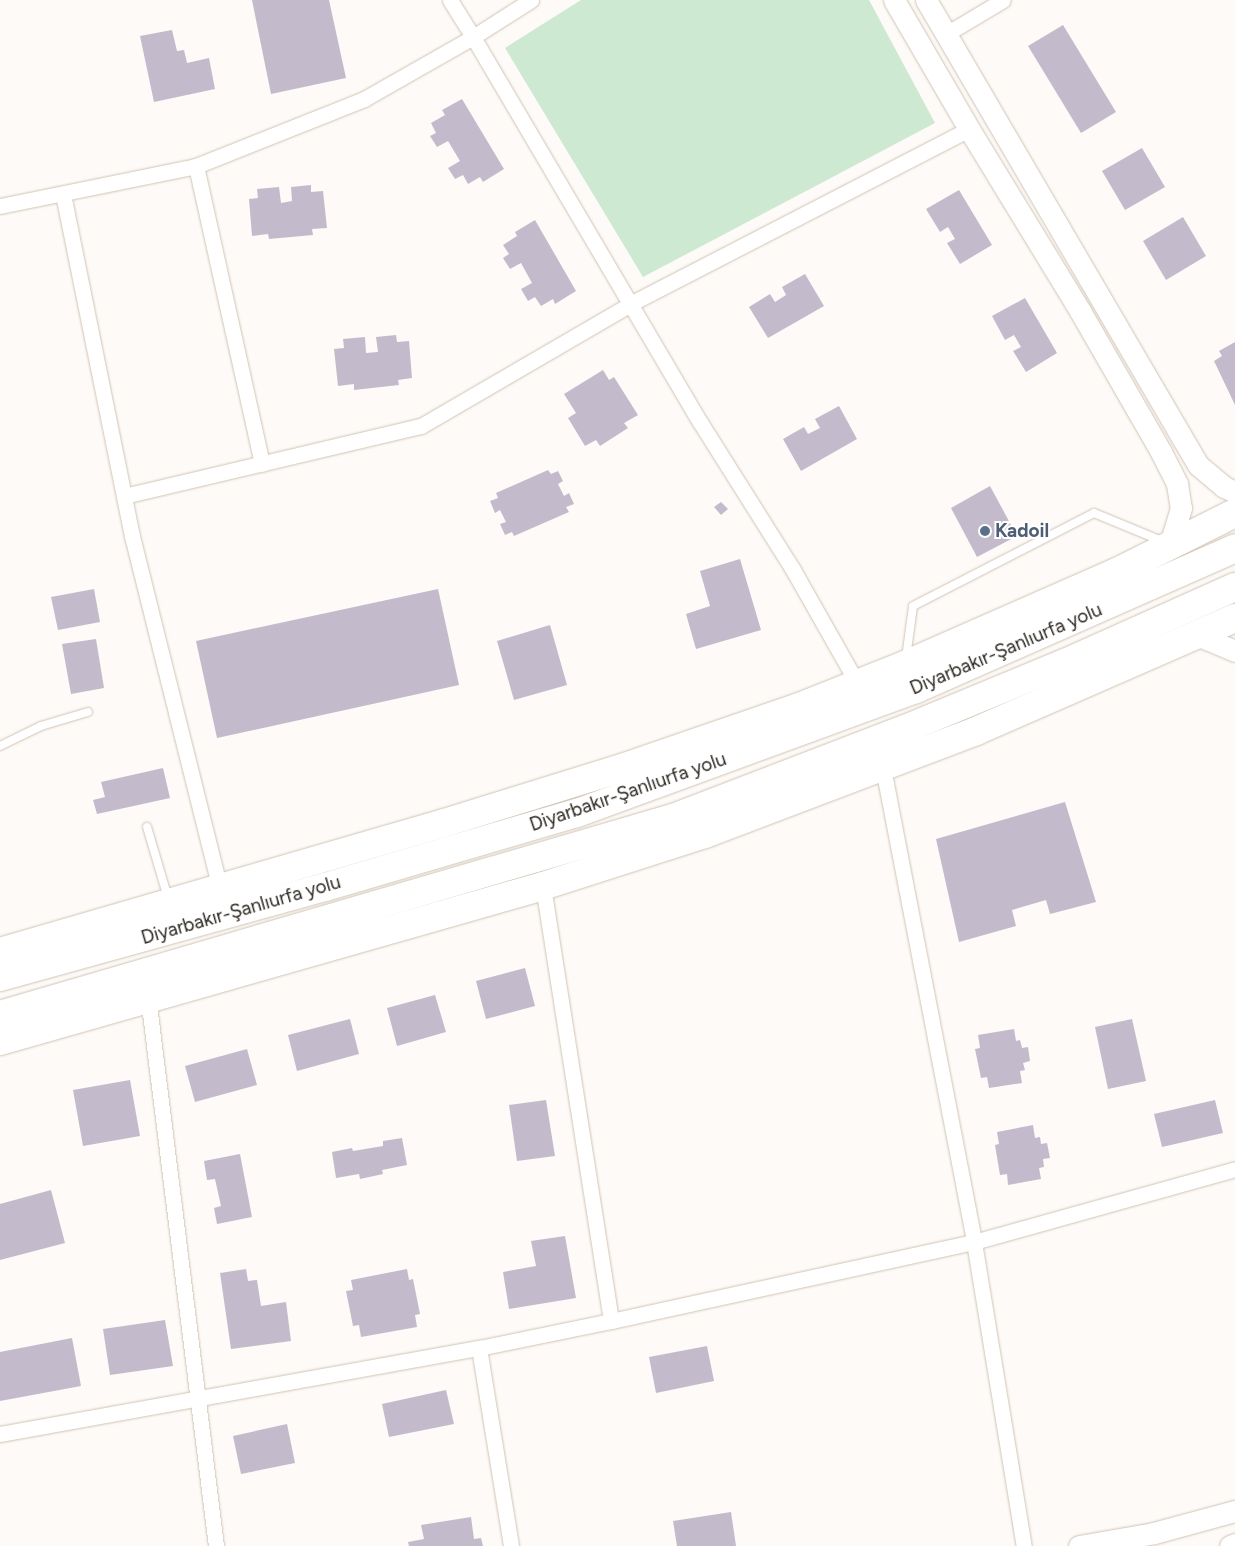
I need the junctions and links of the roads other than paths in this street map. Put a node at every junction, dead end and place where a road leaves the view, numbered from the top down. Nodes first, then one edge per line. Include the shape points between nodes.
1 (450, 0) edge
2 (531, 0) edge
3 (894, 0) edge
4 (926, 0) edge
5 (1003, 0) edge
6 (946, 34) junction
7 (473, 37) junction
8 (969, 129) junction
9 (196, 166) junction
10 (63, 194) junction
11 (0, 206) edge
12 (632, 304) junction
13 (262, 464) junction
14 (1235, 492) edge
15 (124, 496) junction
16 (1235, 513) edge
17 (1170, 545) junction
18 (1235, 548) edge
19 (1235, 587) edge
20 (1235, 618) edge
21 (1197, 635) junction
22 (1235, 652) edge
23 (905, 665) junction
24 (857, 683) junction
25 (88, 712) dead end
26 (0, 746) edge
27 (883, 768) junction
28 (147, 828) dead end
29 (543, 886) junction
30 (220, 890) junction
31 (170, 904) junction
32 (0, 952) edge
33 (0, 977) edge
34 (148, 997) junction
35 (0, 1015) edge
36 (0, 1040) edge
37 (1235, 1169) edge
38 (974, 1242) junction
39 (611, 1321) junction
40 (479, 1348) junction
41 (199, 1400) junction
42 (0, 1434) edge
43 (1235, 1511) edge
44 (1235, 1544) edge
45 (216, 1546) edge
46 (511, 1546) edge
47 (1024, 1546) edge
48 (1079, 1546) edge
49 (1230, 1546) edge

1 - 7 street
2 - 7 street
3 - 8 main road
4 - 6 main road
5 - 6 street
6 - 14 main road via 1198,465
7 - 9 street via 364,99
7 - 12 street
8 - 12 street
8 - 17 main road via 1080,311 1173,476 1181,508
9 - 10 street
9 - 13 street
10 - 11 street
10 - 15 street
12 - 13 street via 422,426
12 - 24 street via 700,422 792,568
13 - 15 street
15 - 30 street
16 - 17 highway
17 - 23 highway via 1117,572
17 - 23 lane via 1094,513 913,606
18 - 33 highway, Diyarbakır-Şanlıurfa yolu via 916,689 577,813
19 - 35 highway, Diyarbakır-Şanlıurfa yolu via 923,722 672,818
20 - 21 highway
21 - 22 main road
21 - 27 highway
23 - 24 highway
24 - 30 highway via 799,707 625,767
25 - 26 lane via 41,726
27 - 29 highway via 704,834
27 - 38 street
28 - 31 lane
29 - 34 highway
29 - 39 street
30 - 31 highway
31 - 32 highway
34 - 36 highway
34 - 41 street
37 - 38 street
38 - 39 street
38 - 47 street
39 - 40 street
40 - 41 street
40 - 46 street
41 - 42 street
41 - 45 street
43 - 48 main road via 1154,1533
44 - 49 main road

